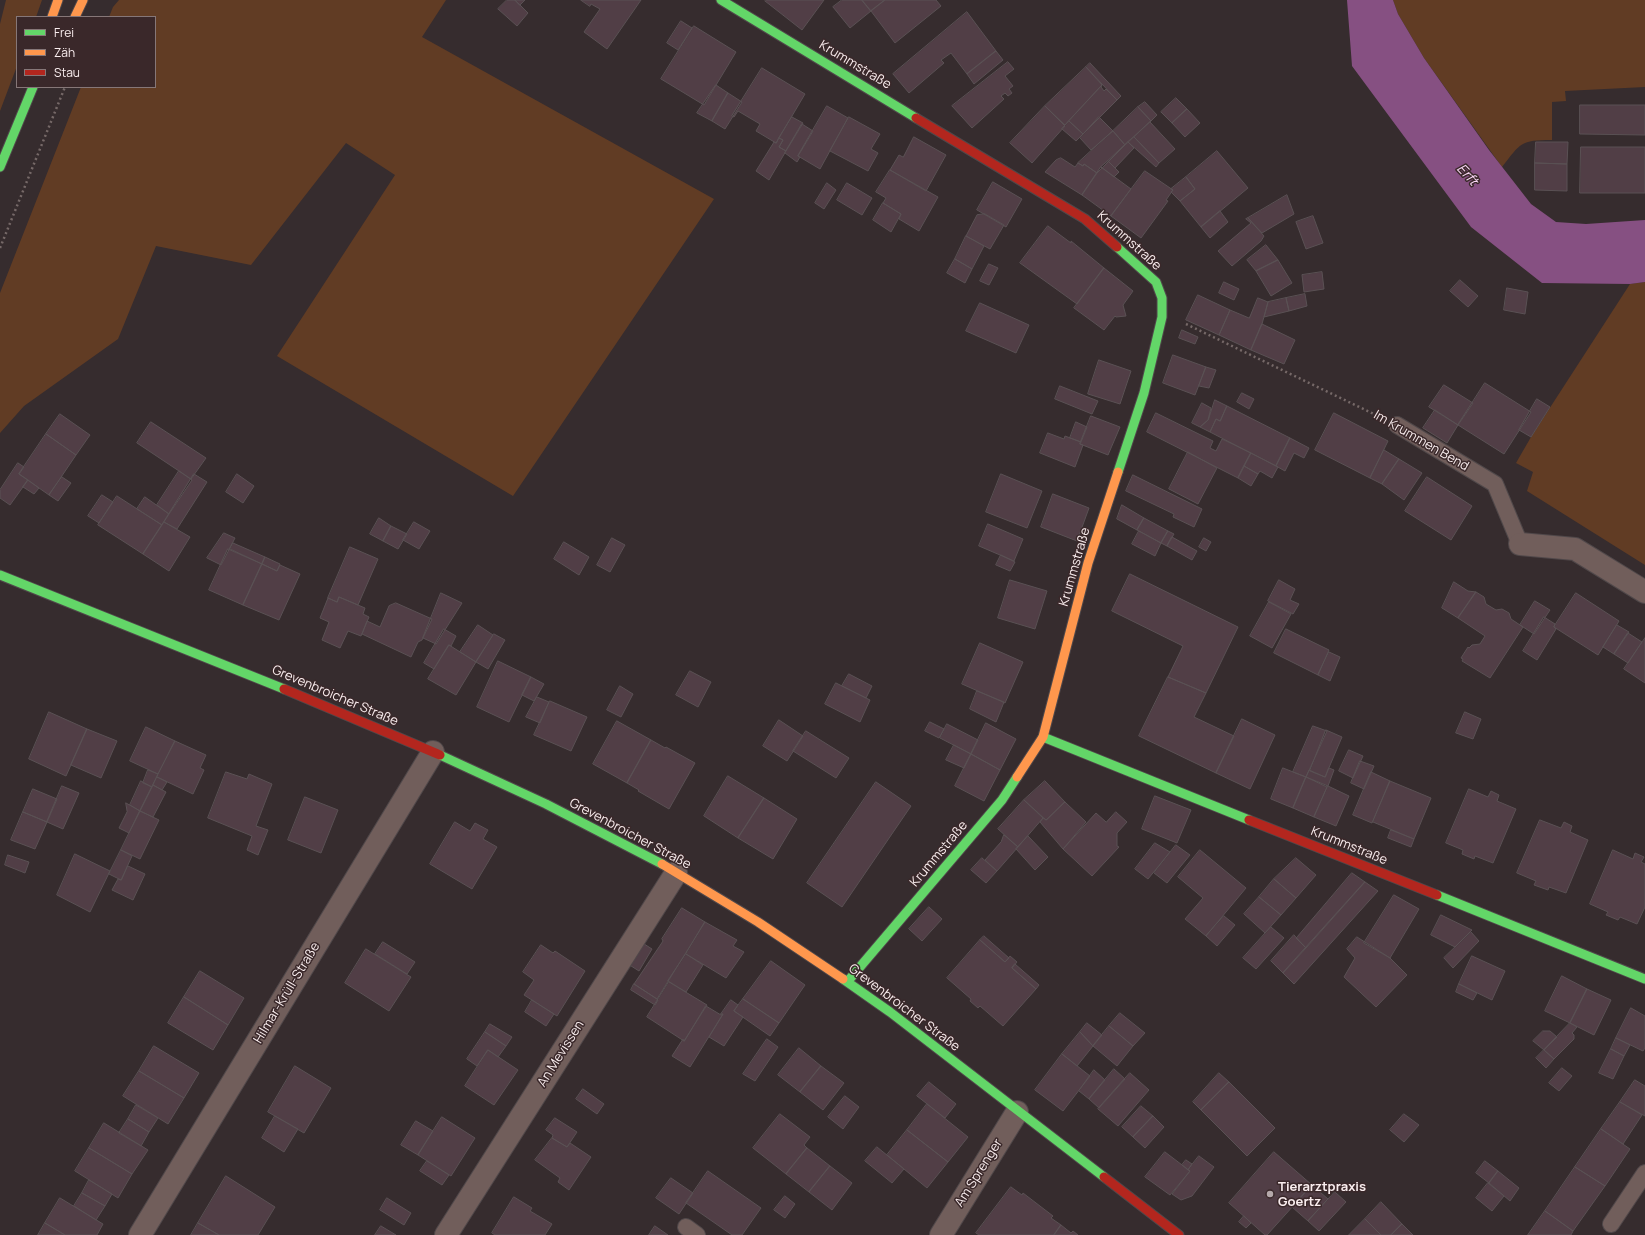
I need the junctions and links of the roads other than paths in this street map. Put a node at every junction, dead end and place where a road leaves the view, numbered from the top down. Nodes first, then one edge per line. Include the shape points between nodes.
1 (58, 0) edge
2 (83, 0) edge
3 (721, 0) edge
4 (52, 16) edge
5 (75, 16) edge
6 (33, 88) edge
7 (0, 167) edge
8 (1396, 425) road end
9 (1520, 544) joint
10 (0, 575) edge
11 (1645, 592) edge
12 (1043, 738) junction
13 (433, 752) junction
14 (676, 873) junction
15 (1645, 979) edge
16 (848, 981) junction
17 (1017, 1112) junction
18 (1645, 1173) edge
19 (1611, 1224) dead end
20 (140, 1235) edge
21 (446, 1235) edge
22 (941, 1235) edge
23 (1179, 1235) edge

1 - 4 street
2 - 5 street
3 - 12 street, Krummstraße via 1084,219 1156,282 1162,298 1162,317 1144,393 1088,563
6 - 7 street
8 - 9 lane, Im Krummen Bend via 1495,484
9 - 11 street, Im Krummen Bend via 1576,549
10 - 13 street, Grevenbroicher Straße via 269,682
12 - 15 street, Krummstraße
12 - 16 street, Krummstraße via 1002,800
13 - 14 street, Grevenbroicher Straße via 560,811
13 - 20 street, Hilmar-Krüll-Straße
14 - 16 street, Grevenbroicher Straße
14 - 21 street, An Mevissen
16 - 17 street, Grevenbroicher Straße
17 - 22 street, Am Sprenger
17 - 23 street, Grevenbroicher Straße
18 - 19 lane

